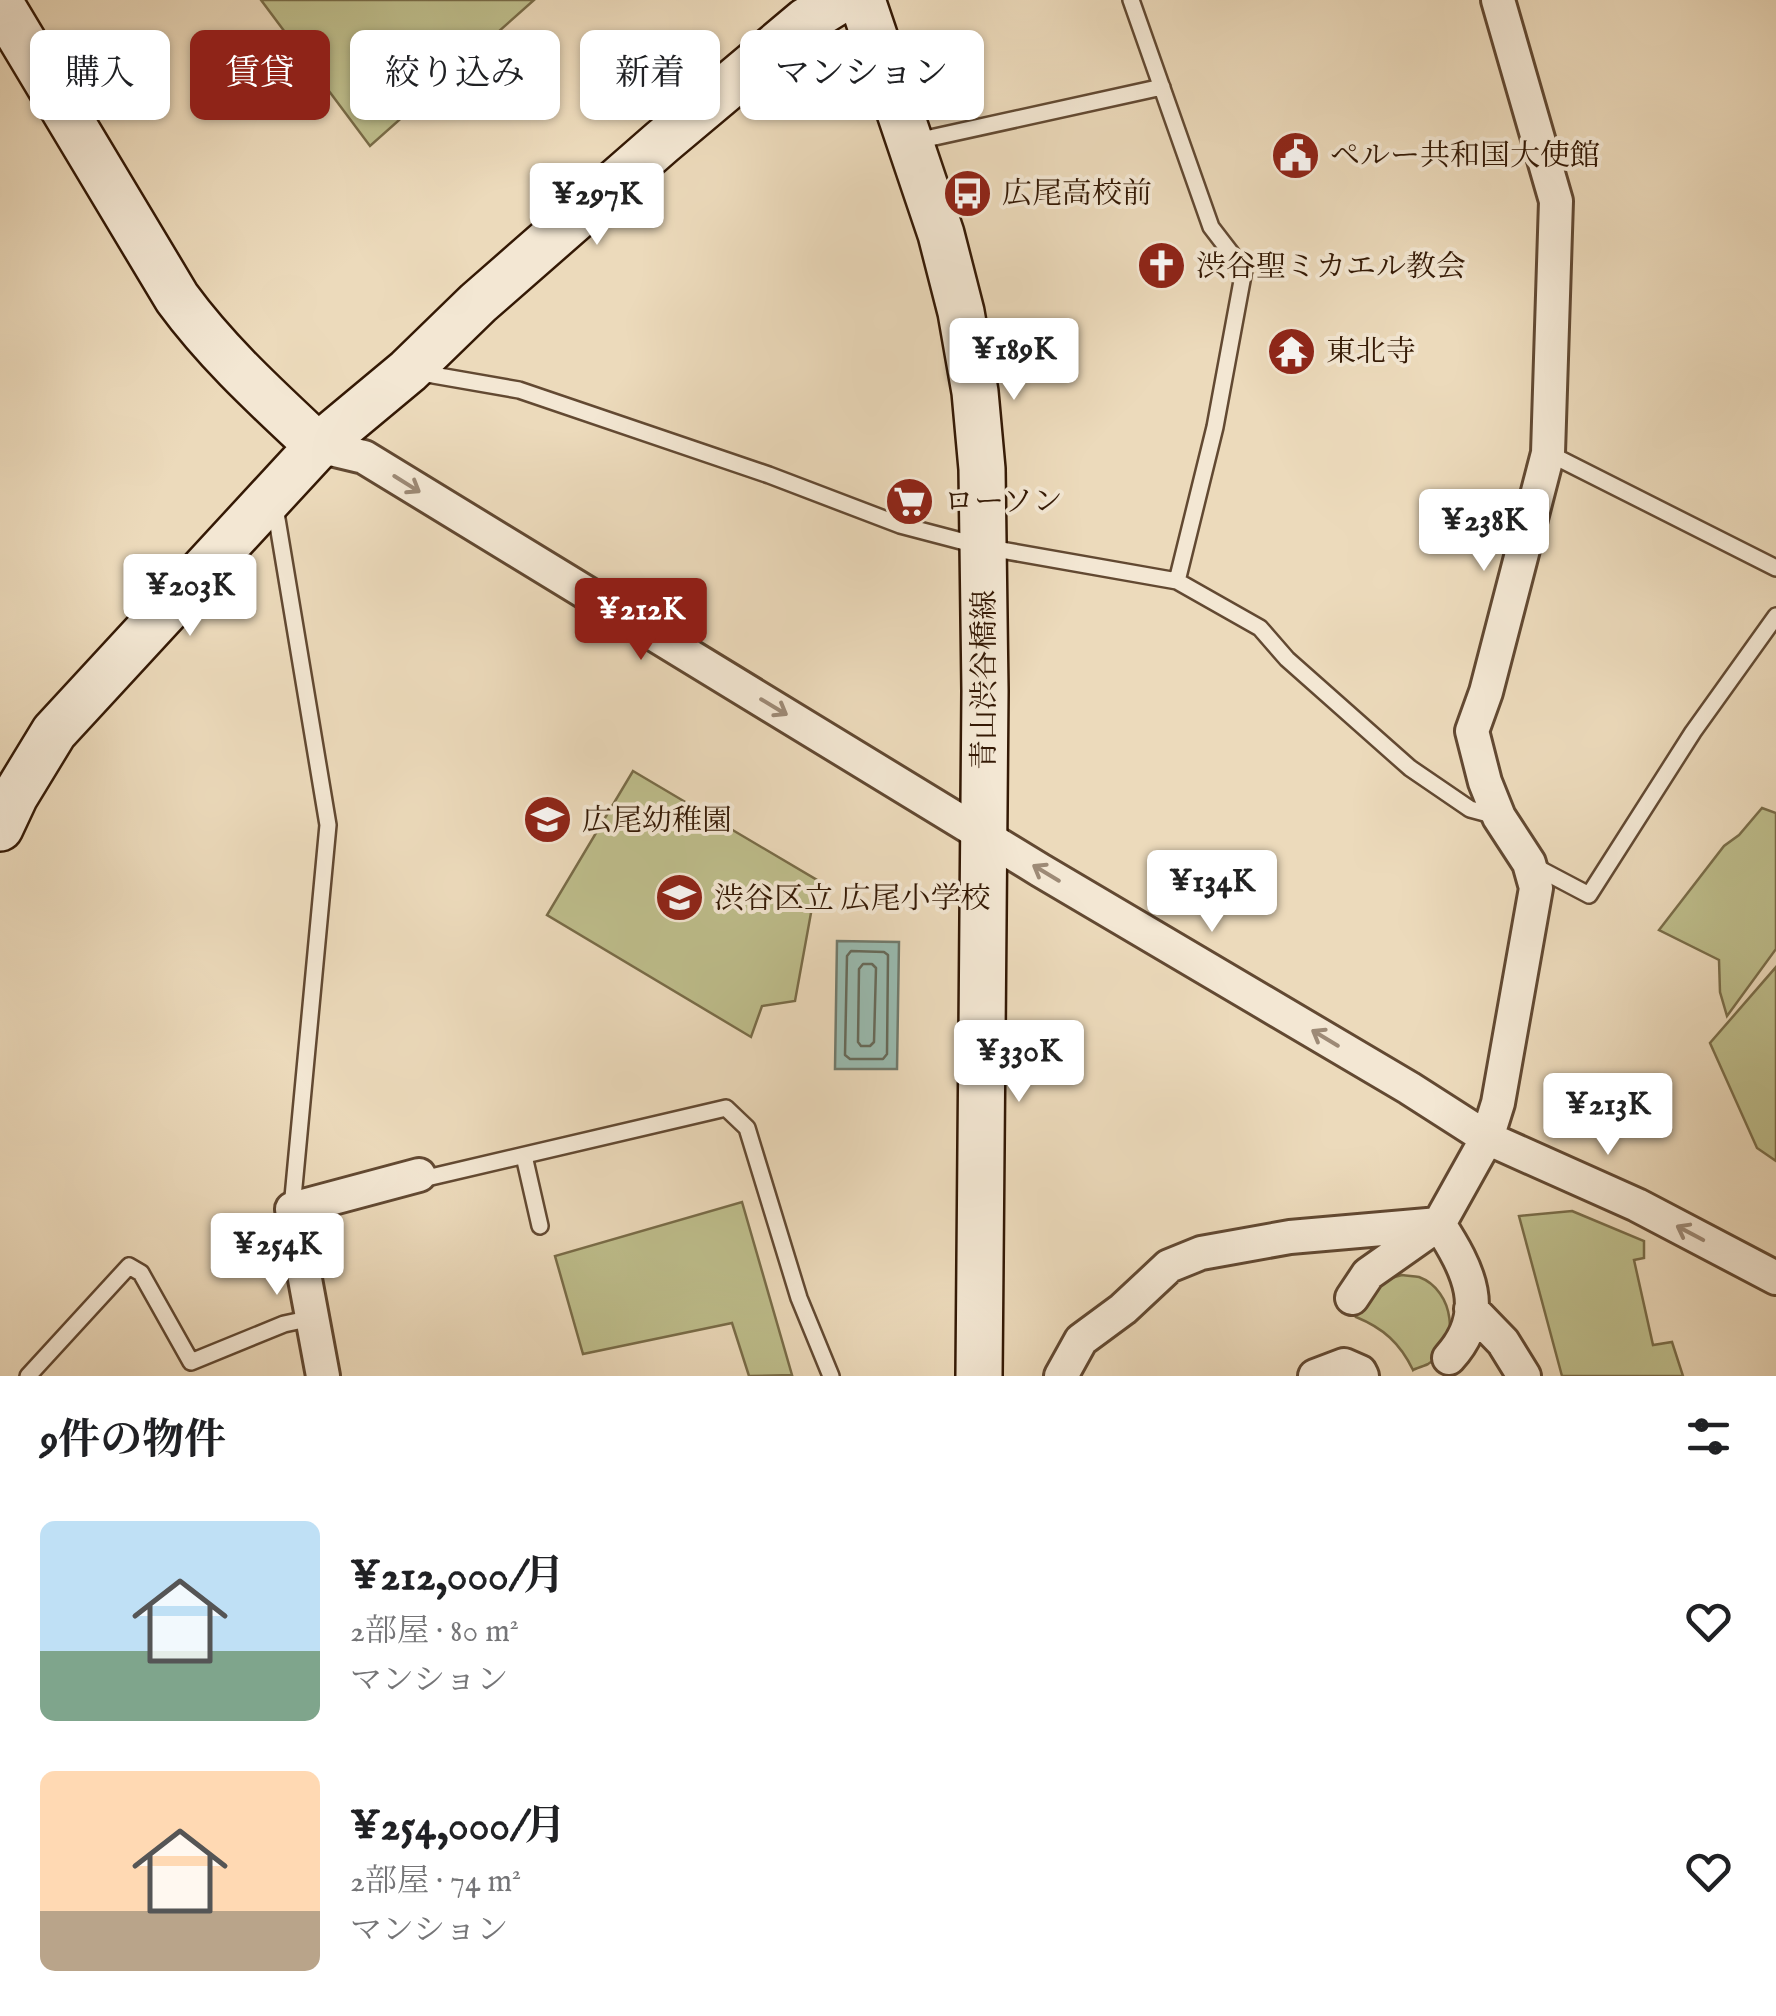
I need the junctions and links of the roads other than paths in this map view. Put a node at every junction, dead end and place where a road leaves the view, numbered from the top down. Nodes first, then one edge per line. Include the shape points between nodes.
1 (840, 0) edge
2 (862, 0) edge
3 (1131, 0) edge
4 (1498, 0) edge
5 (0, 4) edge
6 (1162, 87) junction
7 (911, 142) junction
8 (408, 371) junction
9 (318, 446) junction
10 (1548, 453) junction
11 (272, 493) junction
12 (984, 548) junction
13 (1776, 568) edge
14 (1177, 582) junction
15 (1776, 616) edge
16 (5, 802) edge
17 (1500, 817) junction
18 (984, 834) junction
19 (1529, 863) junction
20 (1487, 1138) junction
21 (524, 1156) junction
22 (420, 1175) joint
23 (292, 1209) junction
24 (1439, 1224) junction
25 (540, 1226) dead end
26 (1776, 1278) edge
27 (1352, 1298) dead end
28 (1472, 1310) junction
29 (312, 1318) junction
30 (1449, 1358) dead end
31 (1358, 1365) edge
32 (28, 1376) edge
33 (323, 1376) edge
34 (831, 1376) edge
35 (979, 1376) edge
36 (1060, 1376) edge
37 (1315, 1376) edge
38 (1524, 1376) edge

1 - 8 street via 662,142
2 - 7 street, 青山渋谷橋線
3 - 6 lane
4 - 10 street via 1556,201
5 - 9 street via 202,333
6 - 7 lane
6 - 14 lane via 1211,227 1244,270
7 - 12 street, 青山渋谷橋線 via 961,312 979,431
8 - 9 street
8 - 12 lane via 519,390 900,525
9 - 11 street
9 -> 18 street via 364,457
10 - 13 lane
10 - 17 street via 1472,730
11 - 16 street via 54,732
11 - 23 lane via 328,825
12 - 14 lane
12 - 18 street, 青山渋谷橋線
14 - 17 lane via 1260,628 1410,768 1470,809
15 - 19 lane via 1589,895
17 - 19 street
20 -> 18 street
18 - 35 street, 青山渋谷橋線
19 - 20 street via 1536,888
20 - 24 street
26 -> 20 street
21 - 22 lane
21 - 25 lane
21 - 34 lane via 726,1108 747,1128 799,1298
22 - 23 street
23 - 29 street
24 - 27 street via 1368,1274
24 - 28 street via 1470,1280
24 - 36 street via 1290,1237 1201,1253 1169,1266 1081,1340
28 - 30 street via 1464,1342
28 - 38 street
29 - 32 lane via 191,1362 142,1273 129,1266
29 - 33 street
31 - 37 street

